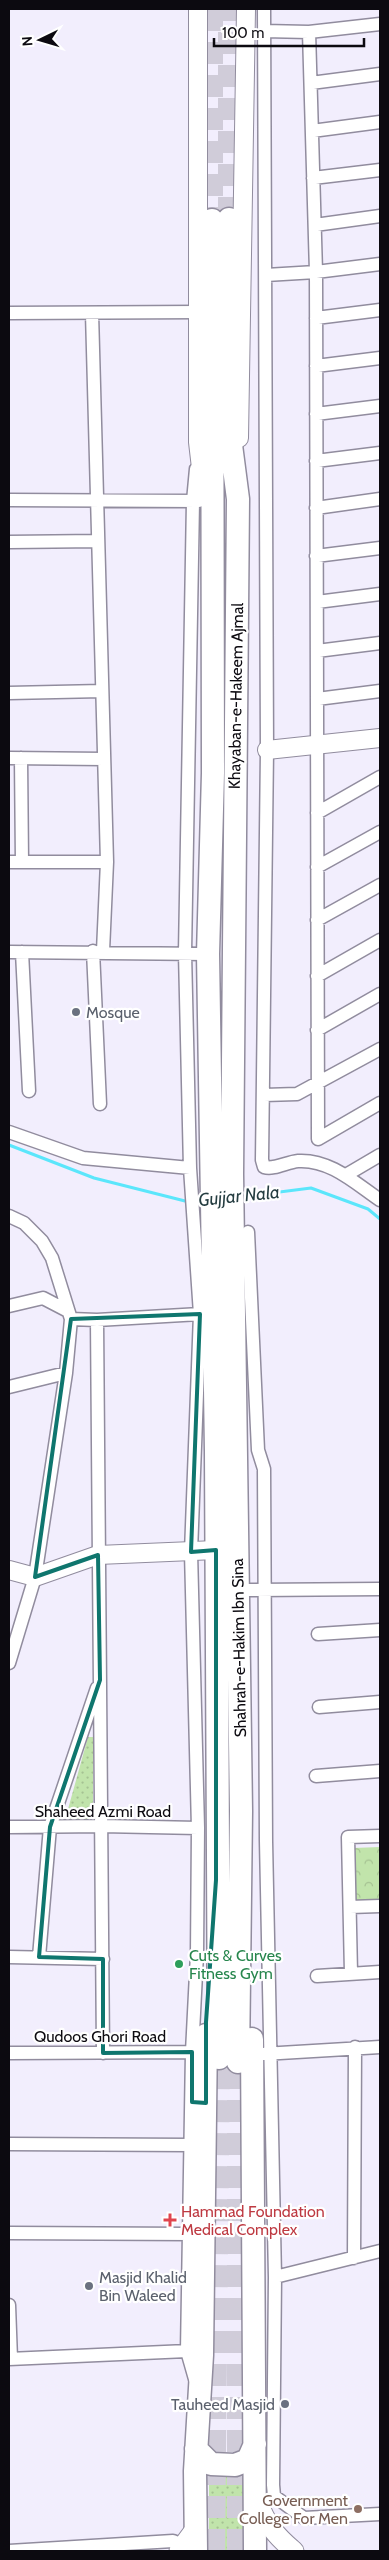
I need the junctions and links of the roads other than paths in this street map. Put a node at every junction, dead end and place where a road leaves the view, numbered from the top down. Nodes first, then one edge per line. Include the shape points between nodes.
1 (198, 9) edge
2 (246, 9) edge
3 (264, 9) edge
4 (380, 24) edge
5 (264, 31) junction
6 (310, 32) junction
7 (380, 74) edge
8 (311, 83) junction
9 (380, 122) edge
10 (312, 131) junction
11 (380, 170) edge
12 (313, 178) junction
13 (380, 216) edge
14 (315, 225) junction
15 (380, 264) edge
16 (316, 272) junction
17 (266, 275) junction
18 (380, 310) edge
19 (199, 312) junction
20 (9, 313) edge
21 (92, 313) junction
22 (316, 318) junction
23 (380, 358) edge
24 (316, 366) junction
25 (380, 406) edge
26 (316, 414) junction
27 (380, 452) edge
28 (316, 460) junction
29 (238, 499) junction
30 (9, 500) edge
31 (380, 500) edge
32 (97, 501) junction
33 (198, 501) junction
34 (316, 508) junction
35 (98, 541) junction
36 (9, 542) edge
37 (380, 548) edge
38 (316, 556) junction
39 (380, 594) edge
40 (317, 602) junction
41 (380, 643) edge
42 (317, 651) junction
43 (212, 654) junction
44 (102, 691) junction
45 (380, 692) edge
46 (9, 693) edge
47 (317, 699) junction
48 (380, 738) edge
49 (317, 746) junction
50 (267, 750) junction
51 (15, 758) edge
52 (104, 759) junction
53 (380, 777) edge
54 (317, 813) junction
55 (380, 832) edge
56 (15, 862) edge
57 (107, 862) junction
58 (317, 867) junction
59 (380, 885) edge
60 (317, 920) junction
61 (380, 940) edge
62 (15, 952) edge
63 (98, 952) junction
64 (185, 953) junction
65 (208, 954) junction
66 (317, 976) junction
67 (380, 994) edge
68 (316, 1030) junction
69 (380, 1049) edge
70 (316, 1085) junction
71 (29, 1091) dead end
72 (264, 1095) junction
73 (380, 1103) edge
74 (100, 1104) dead end
75 (9, 1132) edge
76 (380, 1155) edge
77 (190, 1168) junction
78 (222, 1170) junction
79 (346, 1175) junction
80 (380, 1200) edge
81 (9, 1216) edge
82 (231, 1233) junction
83 (9, 1306) edge
84 (200, 1314) junction
85 (70, 1315) junction
86 (97, 1320) junction
87 (66, 1373) junction
88 (9, 1388) edge
89 (216, 1550) junction
90 (191, 1552) junction
91 (98, 1555) junction
92 (9, 1570) edge
93 (35, 1577) junction
94 (380, 1589) edge
95 (239, 1590) junction
96 (266, 1590) junction
97 (380, 1630) edge
98 (318, 1634) dead end
99 (9, 1663) edge
100 (100, 1680) junction
101 (380, 1702) edge
102 (319, 1707) dead end
103 (380, 1771) edge
104 (316, 1776) dead end
105 (50, 1826) junction
106 (102, 1826) junction
107 (9, 1827) edge
108 (198, 1828) junction
109 (380, 1836) edge
110 (216, 1880) junction
111 (380, 1906) edge
112 (350, 1907) junction
113 (9, 1957) edge
114 (39, 1957) junction
115 (103, 1959) junction
116 (380, 1972) edge
117 (351, 1973) junction
118 (317, 1976) dead end
119 (355, 2047) junction
120 (380, 2047) edge
121 (192, 2052) junction
122 (9, 2053) edge
123 (103, 2053) junction
124 (245, 2057) junction
125 (199, 2103) junction
126 (9, 2144) edge
127 (191, 2146) junction
128 (9, 2233) edge
129 (190, 2234) junction
130 (380, 2251) edge
131 (354, 2258) junction
132 (275, 2277) junction
133 (9, 2305) edge
134 (187, 2351) junction
135 (10, 2359) edge
136 (199, 2396) junction
137 (255, 2444) junction
138 (196, 2449) junction
139 (254, 2488) junction
140 (380, 2514) edge
141 (189, 2544) edge
142 (9, 2551) edge
143 (256, 2551) edge
144 (294, 2551) edge

1 - 19 street
2 - 29 street
3 - 5 street
4 - 6 street
5 - 6 street
5 - 17 street
6 - 8 street
7 - 8 street
8 - 10 street
9 - 10 street
10 - 12 street
11 - 12 street
12 - 14 street
13 - 14 street
14 - 16 street
15 - 16 street
16 - 17 street
16 - 22 street
17 - 50 street
18 - 22 street
19 - 21 street
19 - 33 street
20 - 21 street
21 - 32 street
22 - 24 street
23 - 24 street
24 - 26 street
25 - 26 street
26 - 28 street
27 - 28 street
28 - 34 street
29 - 43 highway, Khayaban-e-Hakeem Ajmal via 228,422 221,220
29 - 78 highway, Khayaban-e-Hakeem Ajmal
30 - 32 street
31 - 34 street
32 - 33 street
32 - 35 street
33 - 43 street via 207,633
33 - 64 street
34 - 38 street
35 - 36 street
35 - 44 street
37 - 38 street
38 - 40 street
39 - 40 street
40 - 42 street
41 - 42 street
42 - 47 street
43 - 65 highway, Khayaban-e-Hakeem Ajmal via 213,774
44 - 46 street
44 - 52 street
45 - 47 street
47 - 49 street
48 - 49 street
49 - 50 street
49 - 54 street
50 - 72 street
51 - 52 street
51 - 56 street
52 - 57 street
53 - 54 street
54 - 58 street
55 - 58 street
56 - 57 street
57 - 63 street
58 - 60 street
59 - 60 street
60 - 66 street
61 - 66 street
62 - 63 street
62 - 71 street
63 - 64 street
63 - 74 street
64 - 65 street
64 - 77 street
65 - 78 highway, Khayaban-e-Hakeem Ajmal
66 - 68 street
67 - 68 street
68 - 70 street
69 - 70 street
70 - 72 street via 297,1094
70 - 73 street via 318,1138
72 - 79 street via 261,1142 264,1167 269,1169 297,1161 314,1161
75 - 77 street via 83,1158
76 - 79 street
77 - 84 street
78 - 82 highway
79 - 80 street
81 - 85 street via 24,1223 42,1241 52,1258
82 - 89 highway, Shahrah-e-Hakim Ibn Sina
82 - 95 highway, Shahrah-e-Hakim Ibn Sina
82 - 96 street via 258,1450 264,1469
83 - 85 street via 43,1298
84 - 86 street
84 - 90 street
85 - 86 street
85 - 87 street
86 - 91 street
87 - 88 street
87 - 93 street
89 - 90 street
89 - 110 highway, Shahrah-e-Hakim Ibn Sina
90 - 91 street
90 - 108 street
91 - 93 street
91 - 100 street
92 - 93 street
93 - 99 street
94 - 96 street
95 - 96 street
95 - 124 highway, Shahrah-e-Hakim Ibn Sina
96 - 124 street
97 - 98 street
100 - 105 street
100 - 106 street
101 - 102 street
103 - 104 street
105 - 106 street, Shaheed Azmi Road
105 - 107 street, Shaheed Azmi Road
105 - 114 street
106 - 108 street, Shaheed Azmi Road
106 - 115 street
108 - 121 street via 198,1954
109 - 112 street via 348,1837
110 - 124 highway, Shahrah-e-Hakim Ibn Sina
110 - 125 highway
111 - 112 street
112 - 117 street
113 - 114 street
114 - 115 street
115 - 123 street
116 - 117 street
117 - 118 street
119 - 120 street
119 - 124 street
119 - 131 street
121 - 123 street, Qudoos Ghori Road
121 - 125 street
122 - 123 street, Qudoos Ghori Road
124 - 132 street
124 - 137 highway
125 - 127 street
125 - 136 highway
126 - 127 street
127 - 129 street
128 - 129 street
129 - 134 street
130 - 131 street
131 - 132 street
132 - 140 street via 274,2496 304,2518
133 - 135 street
134 - 135 street
134 - 136 street
136 - 138 highway
137 - 138 highway via 248,2460 234,2465 211,2464
137 - 139 highway
138 - 141 highway
139 - 143 highway
139 - 144 main road via 265,2522
141 - 142 street via 173,2541

